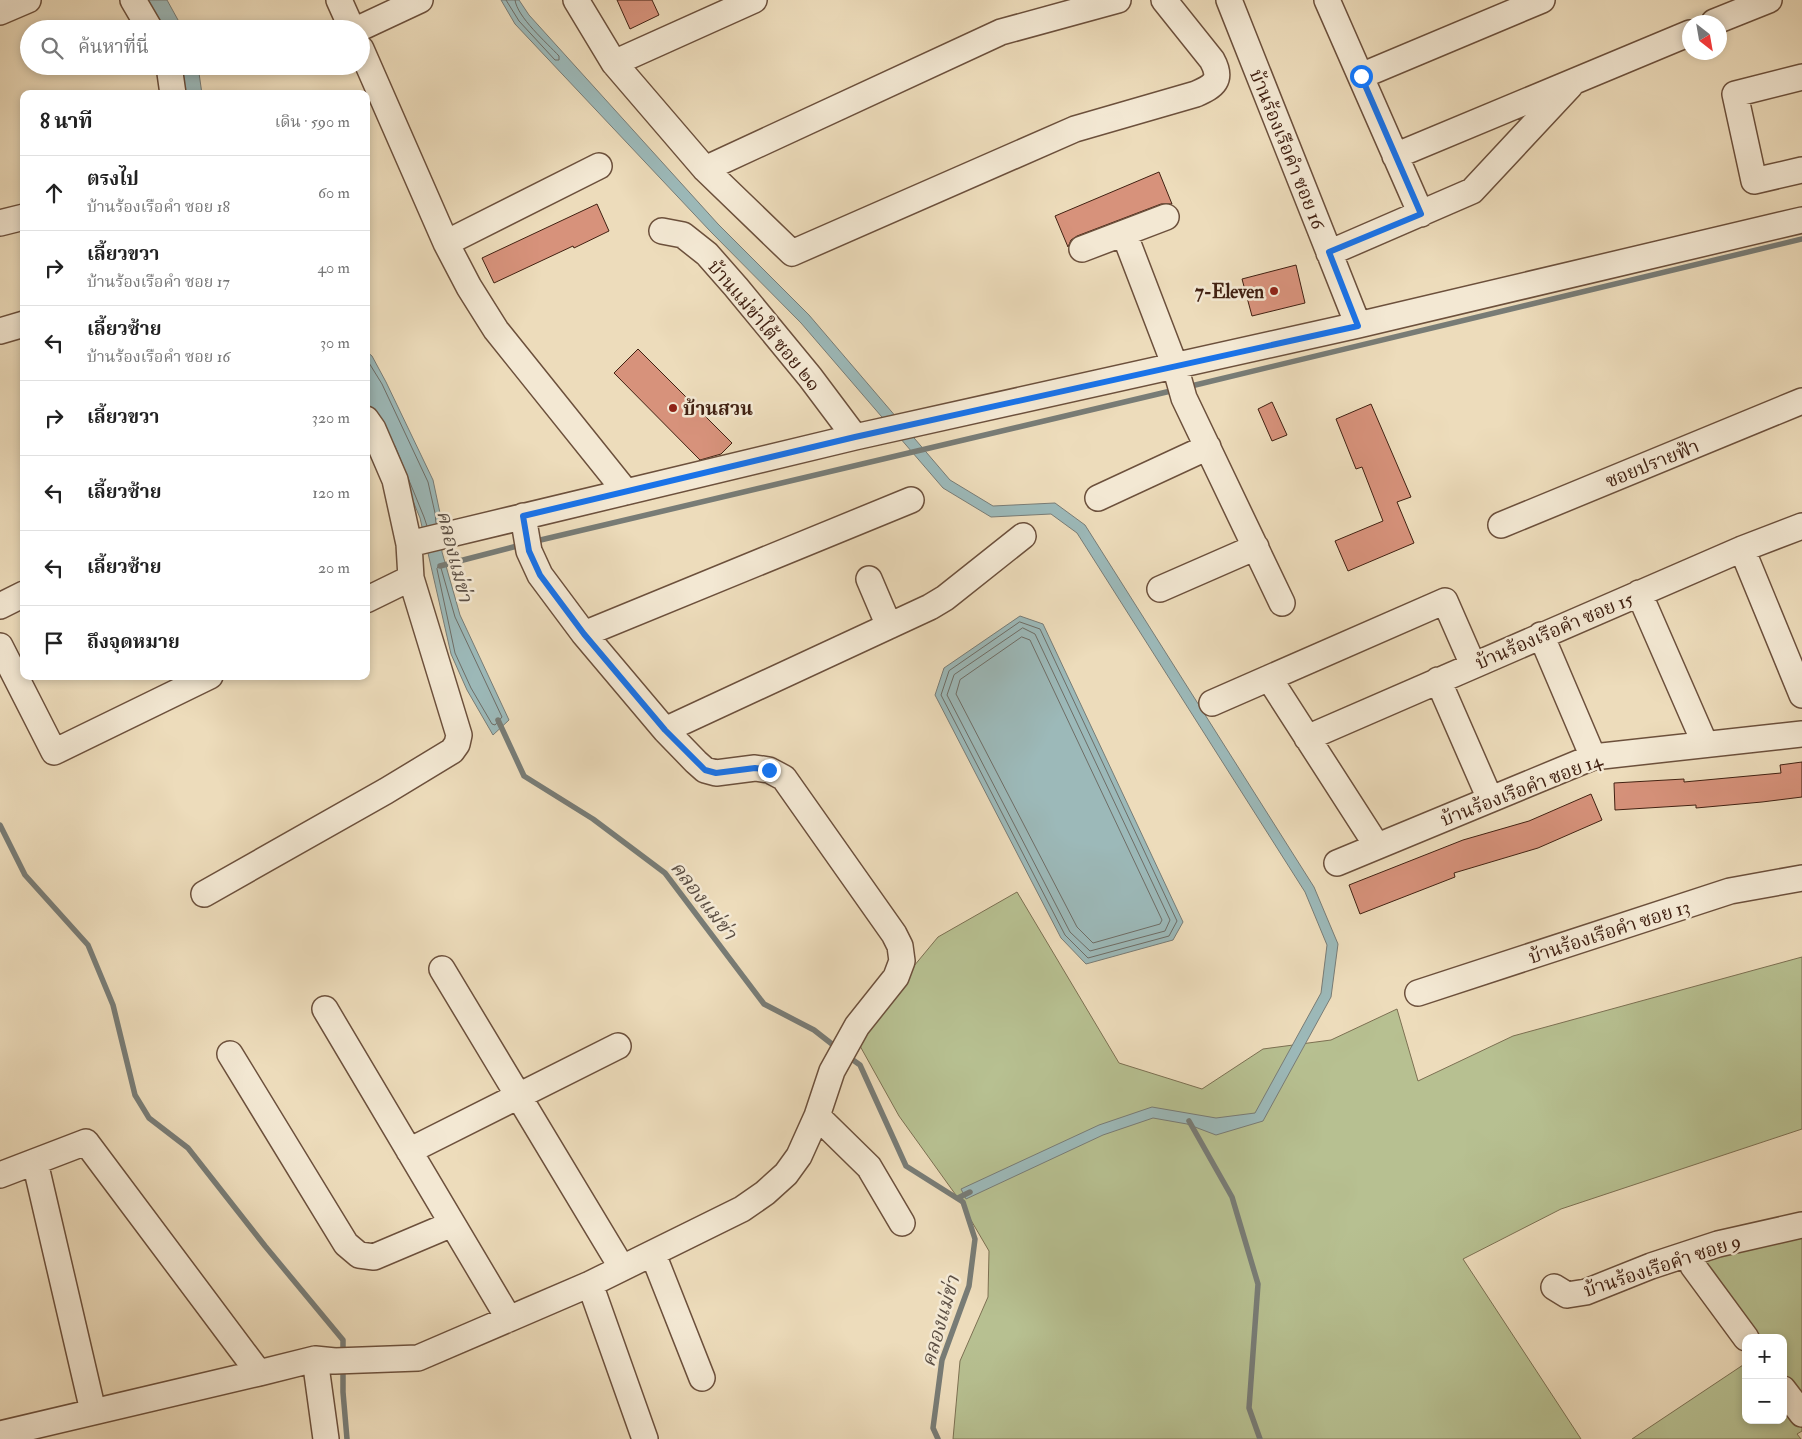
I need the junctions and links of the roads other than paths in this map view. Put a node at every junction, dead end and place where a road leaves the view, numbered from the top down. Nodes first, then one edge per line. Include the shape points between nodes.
1 (28, 0) edge
2 (133, 0) edge
3 (339, 0) edge
4 (420, 0) edge
5 (576, 0) edge
6 (754, 0) edge
7 (1118, 0) edge
8 (1164, 0) edge
9 (1229, 0) edge
10 (1542, 0) edge
11 (1769, 0) edge
12 (1334, 2) edge
13 (0, 12) edge
14 (1727, 17) edge
15 (145, 20) edge
16 (348, 20) edge
17 (370, 23) edge
18 (1682, 36) edge
19 (614, 63) junction
20 (370, 70) edge
21 (170, 75) edge
22 (1361, 76) junction
23 (1802, 78) edge
24 (1575, 80) junction
25 (172, 90) edge
26 (1395, 156) junction
27 (599, 166) dead end
28 (705, 168) junction
29 (1802, 170) edge
30 (1421, 214) junction
31 (1166, 216) dead end
32 (20, 218) edge
33 (1802, 220) edge
34 (0, 223) edge
35 (662, 231) dead end
36 (1124, 233) junction
37 (446, 243) junction
38 (1082, 250) dead end
39 (1329, 252) junction
40 (20, 325) edge
41 (1358, 326) junction
42 (0, 331) edge
43 (1176, 366) junction
44 (1802, 401) edge
45 (370, 426) edge
46 (855, 437) junction
47 (1208, 447) junction
48 (626, 492) junction
49 (1098, 498) dead end
50 (911, 500) dead end
51 (1501, 525) dead end
52 (1802, 526) edge
53 (526, 534) junction
54 (1023, 536) dead end
55 (409, 544) junction
56 (1256, 547) junction
57 (1742, 549) junction
58 (411, 578) junction
59 (869, 578) dead end
60 (1160, 589) dead end
61 (1639, 593) junction
62 (20, 596) edge
63 (370, 598) edge
64 (1282, 603) dead end
65 (0, 606) edge
66 (889, 626) junction
67 (584, 634) junction
68 (1541, 635) junction
69 (0, 646) edge
70 (1473, 665) junction
71 (1269, 678) junction
72 (202, 680) edge
73 (1438, 680) junction
74 (1802, 695) edge
75 (1212, 703) dead end
76 (665, 730) junction
77 (1802, 734) edge
78 (1307, 738) junction
79 (1705, 744) junction
80 (1594, 757) junction
81 (1490, 799) junction
82 (1377, 846) junction
83 (1337, 863) dead end
84 (1802, 878) edge
85 (204, 894) dead end
86 (442, 969) dead end
87 (1418, 993) dead end
88 (325, 1009) dead end
89 (618, 1046) dead end
90 (230, 1054) dead end
91 (518, 1096) junction
92 (818, 1116) junction
93 (409, 1151) junction
94 (35, 1162) junction
95 (0, 1175) edge
96 (902, 1223) dead end
97 (452, 1224) junction
98 (1802, 1225) edge
99 (653, 1254) junction
100 (1693, 1266) dead end
101 (622, 1268) junction
102 (590, 1284) junction
103 (1554, 1287) dead end
104 (509, 1319) junction
105 (1743, 1334) edge
106 (335, 1360) junction
107 (259, 1374) junction
108 (702, 1378) dead end
109 (1787, 1394) edge
110 (93, 1411) junction
111 (1802, 1414) edge
112 (0, 1434) edge
113 (326, 1439) edge
114 (645, 1439) edge

1 - 13 street
2 - 15 street
3 - 16 street
4 - 17 street
5 - 19 street
6 - 19 street
7 - 28 street via 1001,32
8 - 28 street via 1212,60 1217,70 1216,80 1209,88 1075,129 792,253
9 - 39 street, บ้านร้องเรือคำ ซอย 16
10 - 22 street
11 - 14 street
12 - 22 street
18 - 24 street
19 - 28 street
20 - 37 street
21 - 25 street
22 - 26 street
23 - 29 street via 1734,94 1754,181
24 - 26 street
24 - 30 street via 1472,191
26 - 30 street
27 - 37 street
30 - 39 street
31 - 36 street
32 - 34 street
33 - 41 street
35 - 46 street, บ้านแม่ข่าใต้ ซอย ๒๑ via 683,235 707,254 810,377
36 - 38 street
36 - 43 street
37 - 48 street via 496,330
39 - 41 street, บ้านร้องเรือคำ ซอย 16
40 - 42 street
41 - 43 street
43 - 46 street
43 - 47 street via 1184,398
44 - 51 street, ซอยปรายฟ้า
45 - 55 street via 395,480
46 - 48 street
47 - 49 street
47 - 56 street
48 - 53 street
50 - 67 street
52 - 57 street, บ้านร้องเรือคำ ซอย 15
53 - 55 street via 452,533
53 - 67 street via 540,575
54 - 66 street via 945,598
55 - 58 street
56 - 60 street
56 - 64 street
57 - 61 street, บ้านร้องเรือคำ ซอย 15
57 - 74 street
58 - 63 street
58 - 85 street via 459,735 457,744 452,751 386,791
59 - 66 street
61 - 68 street, บ้านร้องเรือคำ ซอย 15
61 - 79 street
62 - 65 street
66 - 76 street
67 - 76 street
68 - 70 street, บ้านร้องเรือคำ ซอย 15
68 - 80 street
69 - 72 street via 54,752
70 - 71 street via 1445,601
70 - 73 street, บ้านร้องเรือคำ ซอย 15
71 - 75 street
71 - 78 street
73 - 78 street, บ้านร้องเรือคำ ซอย 15
73 - 81 street
76 - 92 street via 705,770 716,773 755,768 769,770 784,778 900,946 902,961 896,977 856,1026 832,1071
77 - 79 street, บ้านร้องเรือคำ ซอย 14
78 - 82 street
79 - 80 street, บ้านร้องเรือคำ ซอย 14
80 - 81 street, บ้านร้องเรือคำ ซอย 14
81 - 82 street, บ้านร้องเรือคำ ซอย 14
82 - 83 street, บ้านร้องเรือคำ ซอย 14
84 - 87 street, บ้านร้องเรือคำ ซอย 13 via 1730,891
86 - 91 street
88 - 93 street
89 - 91 street
90 - 97 street via 346,1244 359,1255 374,1257
91 - 93 street
91 - 101 street
92 - 96 street via 869,1167
92 - 99 street via 799,1156 786,1174 765,1193 742,1209
93 - 97 street
94 - 95 street
94 - 107 street via 86,1142
94 - 110 street
97 - 104 street
98 - 103 street, บ้านร้องเรือคำ ซอย 9 via 1718,1244 1586,1292 1567,1295
99 - 101 street
99 - 108 street
100 - 105 street
101 - 102 street
102 - 104 street
102 - 114 street
104 - 106 street via 418,1358
106 - 107 street
106 - 113 street
107 - 110 street
109 - 111 street
110 - 112 street

